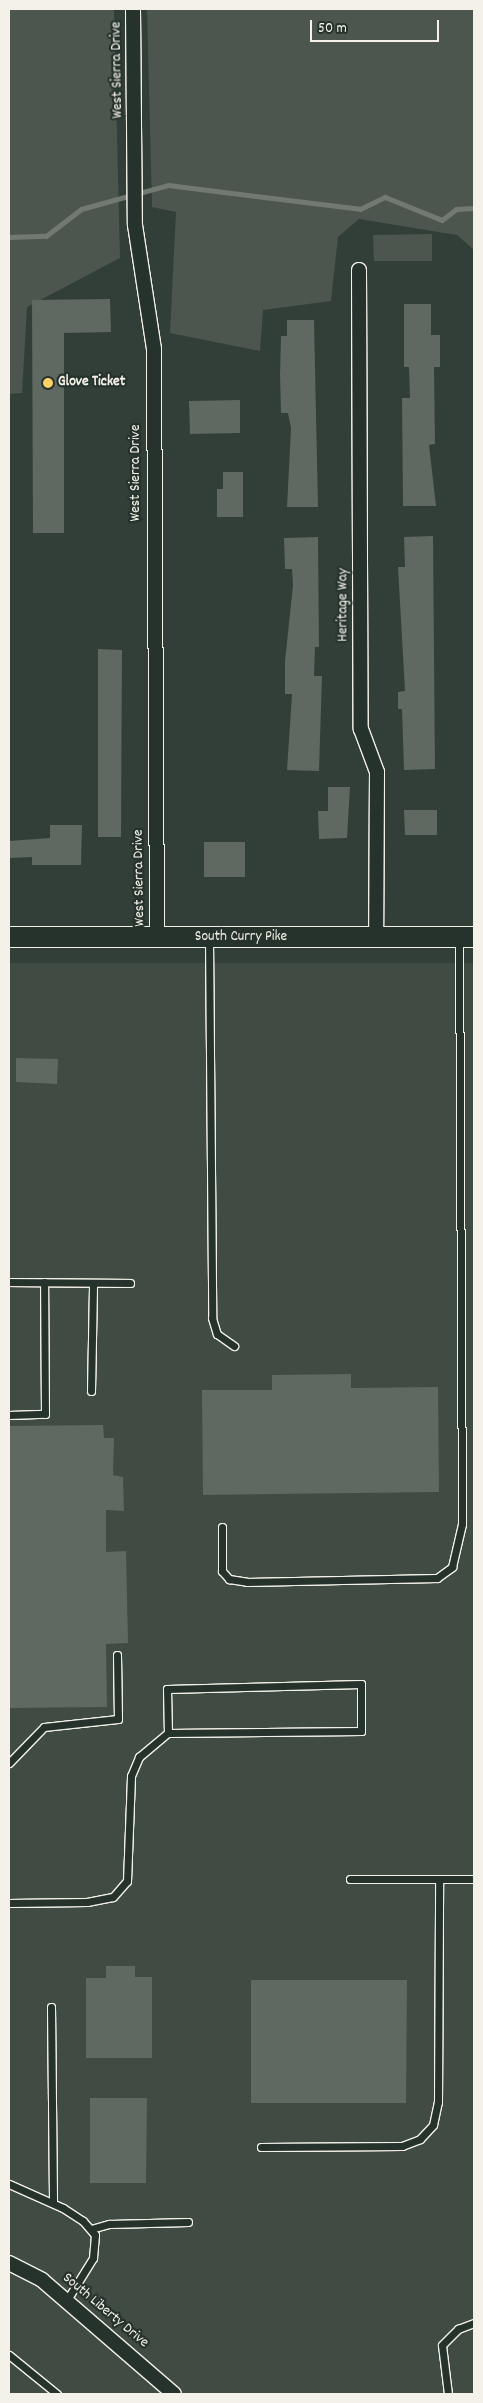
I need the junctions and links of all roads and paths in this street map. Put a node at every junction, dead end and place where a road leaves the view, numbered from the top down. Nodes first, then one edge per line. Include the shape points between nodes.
1 (133, 9) edge
2 (359, 270) dead end
3 (9, 937) edge
4 (376, 937) junction
5 (466, 937) edge
6 (209, 938) junction
7 (157, 939) junction
8 (9, 1282) edge
9 (44, 1282) junction
10 (93, 1283) junction
11 (130, 1283) dead end
12 (234, 1346) dead end
13 (91, 1392) dead end
14 (9, 1415) edge
15 (222, 1527) dead end
16 (117, 1655) dead end
17 (168, 1733) junction
18 (9, 1763) edge
19 (350, 1879) dead end
20 (439, 1879) junction
21 (474, 1879) edge
22 (9, 1903) edge
23 (51, 2007) dead end
24 (261, 2147) dead end
25 (9, 2184) edge
26 (53, 2203) junction
27 (188, 2222) dead end
28 (91, 2229) junction
29 (9, 2263) edge
30 (67, 2300) junction
31 (474, 2323) edge
32 (9, 2355) edge
33 (57, 2394) edge
34 (174, 2394) edge
35 (448, 2394) edge

1 - 7 street, West Sierra Drive via 137,250 154,348
2 - 4 street, Heritage Way via 361,729 377,772
3 - 7 main road, South Curry Pike
4 - 5 main road, South Curry Pike
4 - 6 main road, South Curry Pike
5 - 15 lane via 462,1524 452,1567 436,1578 238,1580 222,1571
6 - 7 main road, South Curry Pike
6 - 12 lane via 212,1318 217,1334
8 - 9 lane
9 - 10 lane
9 - 14 lane via 45,1414
10 - 11 lane
10 - 13 lane
16 - 18 lane via 118,1719 44,1727
17 - 17 lane via 167,1689 361,1684 361,1731
17 - 22 lane via 139,1757 131,1776 127,1881 113,1897 87,1902
19 - 20 lane
20 - 21 lane
20 - 24 lane via 438,2102 433,2125 420,2139 402,2146
23 - 26 lane
25 - 26 lane
26 - 28 lane
27 - 28 lane via 109,2224
28 - 30 lane via 93,2258
29 - 30 street, South Liberty Drive via 42,2280
30 - 34 street, South Liberty Drive
31 - 35 lane via 458,2329 442,2345
32 - 33 lane

